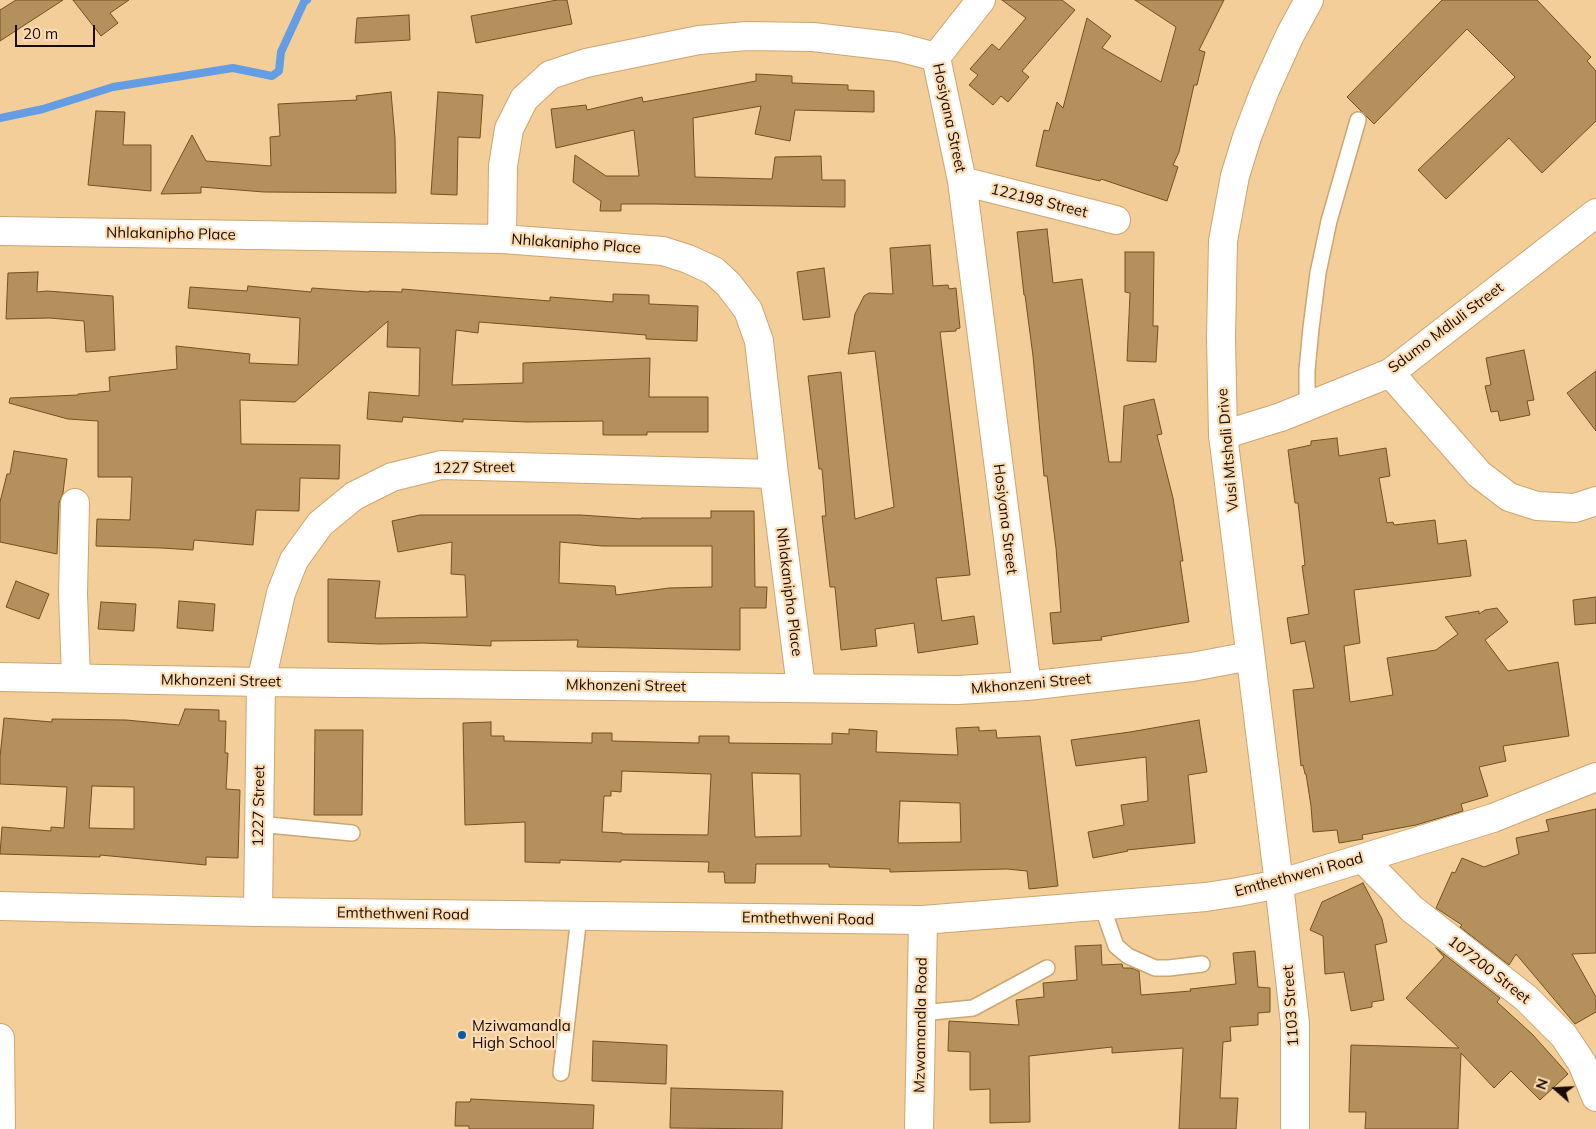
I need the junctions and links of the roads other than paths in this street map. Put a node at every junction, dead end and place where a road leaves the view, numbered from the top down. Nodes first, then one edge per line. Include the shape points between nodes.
1 (981, 0) edge
2 (1309, 0) edge
3 (936, 57) junction
4 (1358, 120) dead end
5 (962, 181) junction
6 (1596, 213) edge
7 (1116, 220) dead end
8 (0, 231) edge
9 (502, 239) junction
10 (1390, 373) junction
11 (1307, 407) junction
12 (1224, 435) junction
13 (774, 474) junction
14 (1596, 501) edge
15 (75, 503) dead end
16 (1250, 656) junction
17 (0, 677) edge
18 (76, 678) junction
19 (261, 682) junction
20 (1027, 686) junction
21 (801, 687) junction
22 (1596, 777) edge
23 (258, 824) junction
24 (352, 833) dead end
25 (1363, 859) junction
26 (1279, 884) junction
27 (0, 906) edge
28 (1102, 906) junction
29 (258, 912) junction
30 (579, 916) junction
31 (923, 920) junction
32 (1202, 964) dead end
33 (1047, 968) dead end
34 (921, 1013) junction
35 (0, 1038) edge
36 (1589, 1063) edge
37 (561, 1073) dead end
38 (1596, 1097) edge
39 (2, 1129) edge
40 (919, 1129) edge
41 (1295, 1129) edge

1 - 3 street
2 - 12 street, Vusi Mtshali Drive via 1265,90 1236,176 1224,241 1221,338
3 - 5 street, Hosiyana Street
3 - 9 street, Hosiyana Street via 898,47 813,37 747,36 698,40 586,63 550,75 524,99 509,129 503,166
4 - 11 lane via 1329,221 1318,273 1310,337
5 - 7 street, 122198 Street
5 - 20 street, Hosiyana Street
6 - 10 street, Sdumo Mdluli Street
8 - 9 street, Nhlakanipho Place
9 - 13 street, Nhlakanipho Place via 663,251 714,271 748,310 760,341
10 - 11 street, Sdumo Mdluli Street
10 - 14 street via 1479,474 1508,497 1537,506 1575,508
11 - 12 street, Sdumo Mdluli Street
12 - 16 street, Vusi Mtshali Drive
13 - 19 street, 1227 Street via 441,465 392,477 354,496 320,524 294,560 281,593
13 - 21 street, Nhlakanipho Place
15 - 18 street via 73,594
16 - 20 street, Mkhonzeni Street via 1192,667
16 - 26 street, Vusi Mtshali Drive
17 - 18 street, Mkhonzeni Street
18 - 19 street, Mkhonzeni Street
19 - 21 street, Mkhonzeni Street
19 - 23 street, 1227 Street
20 - 21 street, Mkhonzeni Street via 958,690
22 - 25 street, Emthethweni Road via 1493,818
23 - 24 lane
23 - 29 street, 1227 Street
25 - 26 street, Emthethweni Road
25 - 36 street, 107200 Street via 1412,909 1526,998
26 - 28 street, Emthethweni Road via 1206,897
26 - 41 street, 1103 Street via 1295,1023
27 - 29 street, Emthethweni Road
28 - 31 street, Emthethweni Road
28 - 32 lane via 1116,946 1128,956 1154,968
29 - 30 street, Emthethweni Road
30 - 31 street, Emthethweni Road
30 - 37 lane
31 - 34 street, Mzwamandla Road
33 - 34 lane via 973,1008
34 - 40 street, Mzwamandla Road
35 - 39 street
36 - 38 street, 107200 Street

